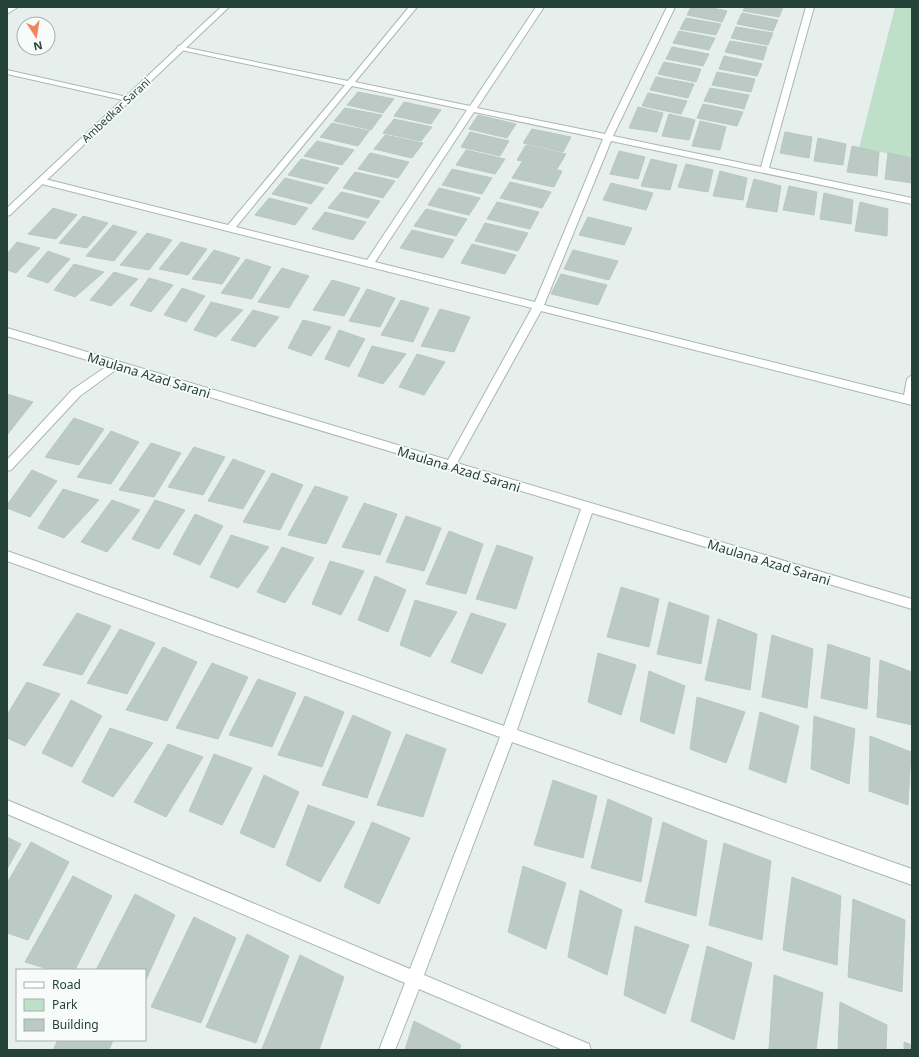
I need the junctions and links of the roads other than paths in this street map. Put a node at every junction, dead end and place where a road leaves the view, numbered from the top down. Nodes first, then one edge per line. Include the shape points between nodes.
1 (14, 7) edge
2 (225, 7) edge
3 (414, 7) edge
4 (540, 7) edge
5 (671, 7) edge
6 (810, 7) edge
7 (7, 12) edge
8 (181, 48) junction
9 (7, 72) edge
10 (350, 84) junction
11 (127, 99) junction
12 (472, 109) junction
13 (608, 138) junction
14 (764, 170) junction
15 (40, 181) junction
16 (912, 201) edge
17 (7, 213) edge
18 (230, 229) junction
19 (369, 264) junction
20 (538, 307) junction
21 (7, 332) edge
22 (116, 365) junction
23 (912, 379) edge
24 (911, 401) edge
25 (450, 466) junction
26 (7, 467) edge
27 (588, 508) junction
28 (7, 556) edge
29 (912, 604) edge
30 (508, 735) junction
31 (7, 807) edge
32 (912, 877) edge
33 (414, 979) junction
34 (387, 1050) edge
35 (583, 1050) edge

1 - 7 street
2 - 8 street, Ambedkar Sarani
3 - 10 street
4 - 12 street
5 - 13 street
6 - 14 street
8 - 10 street
8 - 11 street, Ambedkar Sarani
9 - 11 street
10 - 12 street
10 - 18 street
11 - 15 street, Ambedkar Sarani
12 - 13 street
12 - 19 street
13 - 14 street
13 - 20 street
14 - 16 street
15 - 17 street, Ambedkar Sarani
15 - 18 street
18 - 19 street
19 - 20 street
20 - 24 street
20 - 25 street
21 - 22 street, Maulana Azad Sarani
22 - 25 street, Maulana Azad Sarani
22 - 26 street via 76,393
23 - 24 street
25 - 27 street, Maulana Azad Sarani
27 - 29 street, Maulana Azad Sarani
27 - 30 street
28 - 30 street
30 - 32 street
30 - 33 street
31 - 33 street
33 - 34 street
33 - 35 street

